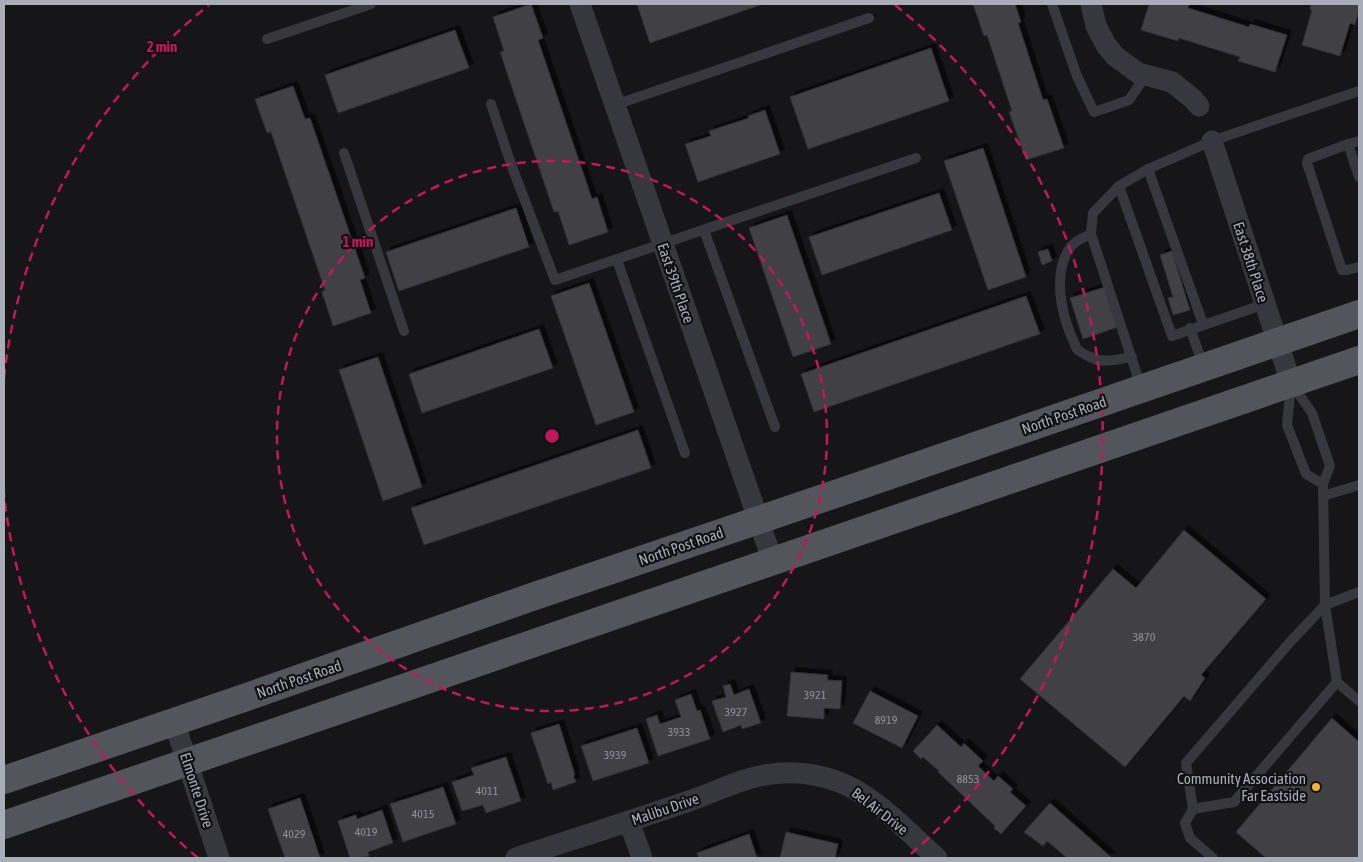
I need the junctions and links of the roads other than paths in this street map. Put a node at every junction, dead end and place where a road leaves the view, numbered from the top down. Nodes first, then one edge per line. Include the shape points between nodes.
1 (371, 4) edge
2 (580, 4) edge
3 (1052, 4) edge
4 (1091, 4) edge
5 (868, 18) dead end
6 (268, 39) dead end
7 (1146, 75) junction
8 (1359, 91) edge
9 (491, 104) dead end
10 (615, 105) junction
11 (1199, 106) dead end
12 (1212, 140) junction
13 (1359, 141) edge
14 (1348, 144) junction
15 (344, 153) dead end
16 (916, 158) dead end
17 (1148, 169) junction
18 (1359, 176) edge
19 (1120, 186) junction
20 (704, 230) junction
21 (1091, 234) junction
22 (663, 244) junction
23 (616, 260) junction
24 (1359, 267) edge
25 (1265, 304) junction
26 (1359, 314) edge
27 (1203, 324) junction
28 (1190, 328) junction
29 (404, 331) dead end
30 (1277, 342) junction
31 (1132, 357) junction
32 (1359, 360) edge
33 (1204, 367) junction
34 (1291, 384) junction
35 (1142, 388) junction
36 (775, 427) dead end
37 (685, 453) dead end
38 (1322, 484) junction
39 (1359, 485) edge
40 (1323, 496) junction
41 (759, 520) junction
42 (773, 562) junction
43 (1359, 592) edge
44 (1325, 605) junction
45 (1337, 682) junction
46 (1359, 701) edge
47 (174, 722) junction
48 (188, 762) junction
49 (817, 775) joint
50 (4, 780) edge
51 (1192, 809) junction
52 (629, 821) junction
53 (4, 825) edge
54 (219, 858) edge
55 (516, 858) edge
56 (642, 858) edge
57 (937, 858) edge
58 (1213, 858) edge

1 - 6 lane
2 - 10 street, East 39th Place
3 - 7 lane via 1077,76 1094,112 1130,100
4 - 7 street via 1096,26 1110,51 1132,70
5 - 10 lane
7 - 11 street via 1172,82
8 - 12 lane
9 - 23 lane via 555,280
10 - 22 street, East 39th Place
12 - 17 lane
12 - 25 street, East 38th Place
13 - 14 lane
14 - 18 lane
14 - 24 lane via 1308,158 1307,163 1342,270
15 - 29 lane
16 - 20 lane
17 - 19 lane
17 - 27 lane
19 - 21 lane via 1093,213
19 - 28 lane via 1172,336
20 - 22 lane
20 - 36 lane
21 - 31 lane
21 - 31 lane via 1069,247 1062,266 1062,307 1069,330 1077,348 1092,358 1111,361
22 - 23 lane
22 - 41 street, East 39th Place
23 - 37 lane
25 - 27 lane
25 - 30 street, East 38th Place
26 - 30 main road, North Post Road
27 - 28 lane
28 - 33 lane
30 - 33 main road, North Post Road
30 - 34 street, East 38th Place
31 - 35 lane
32 - 34 main road
33 - 35 main road, North Post Road
34 - 38 lane via 1312,413 1330,466
34 - 38 lane via 1287,425 1306,474
34 - 42 main road
35 - 41 main road, North Post Road
38 - 40 lane
39 - 40 lane
40 - 44 lane
41 - 42 street, East 39th Place
41 - 47 main road, North Post Road
42 - 48 main road
43 - 44 lane
44 - 45 lane
44 - 51 lane via 1186,764
45 - 46 lane
45 - 51 lane via 1234,802
47 - 48 street, Elmonte Drive
47 - 50 main road, North Post Road
48 - 53 main road
48 - 54 street, Elmonte Drive
49 - 52 street, Malibu Drive via 782,773 756,777
49 - 57 street, Bel Air Drive via 864,795
51 - 58 lane via 1185,823 1190,838
52 - 55 street, Malibu Drive
52 - 56 street

